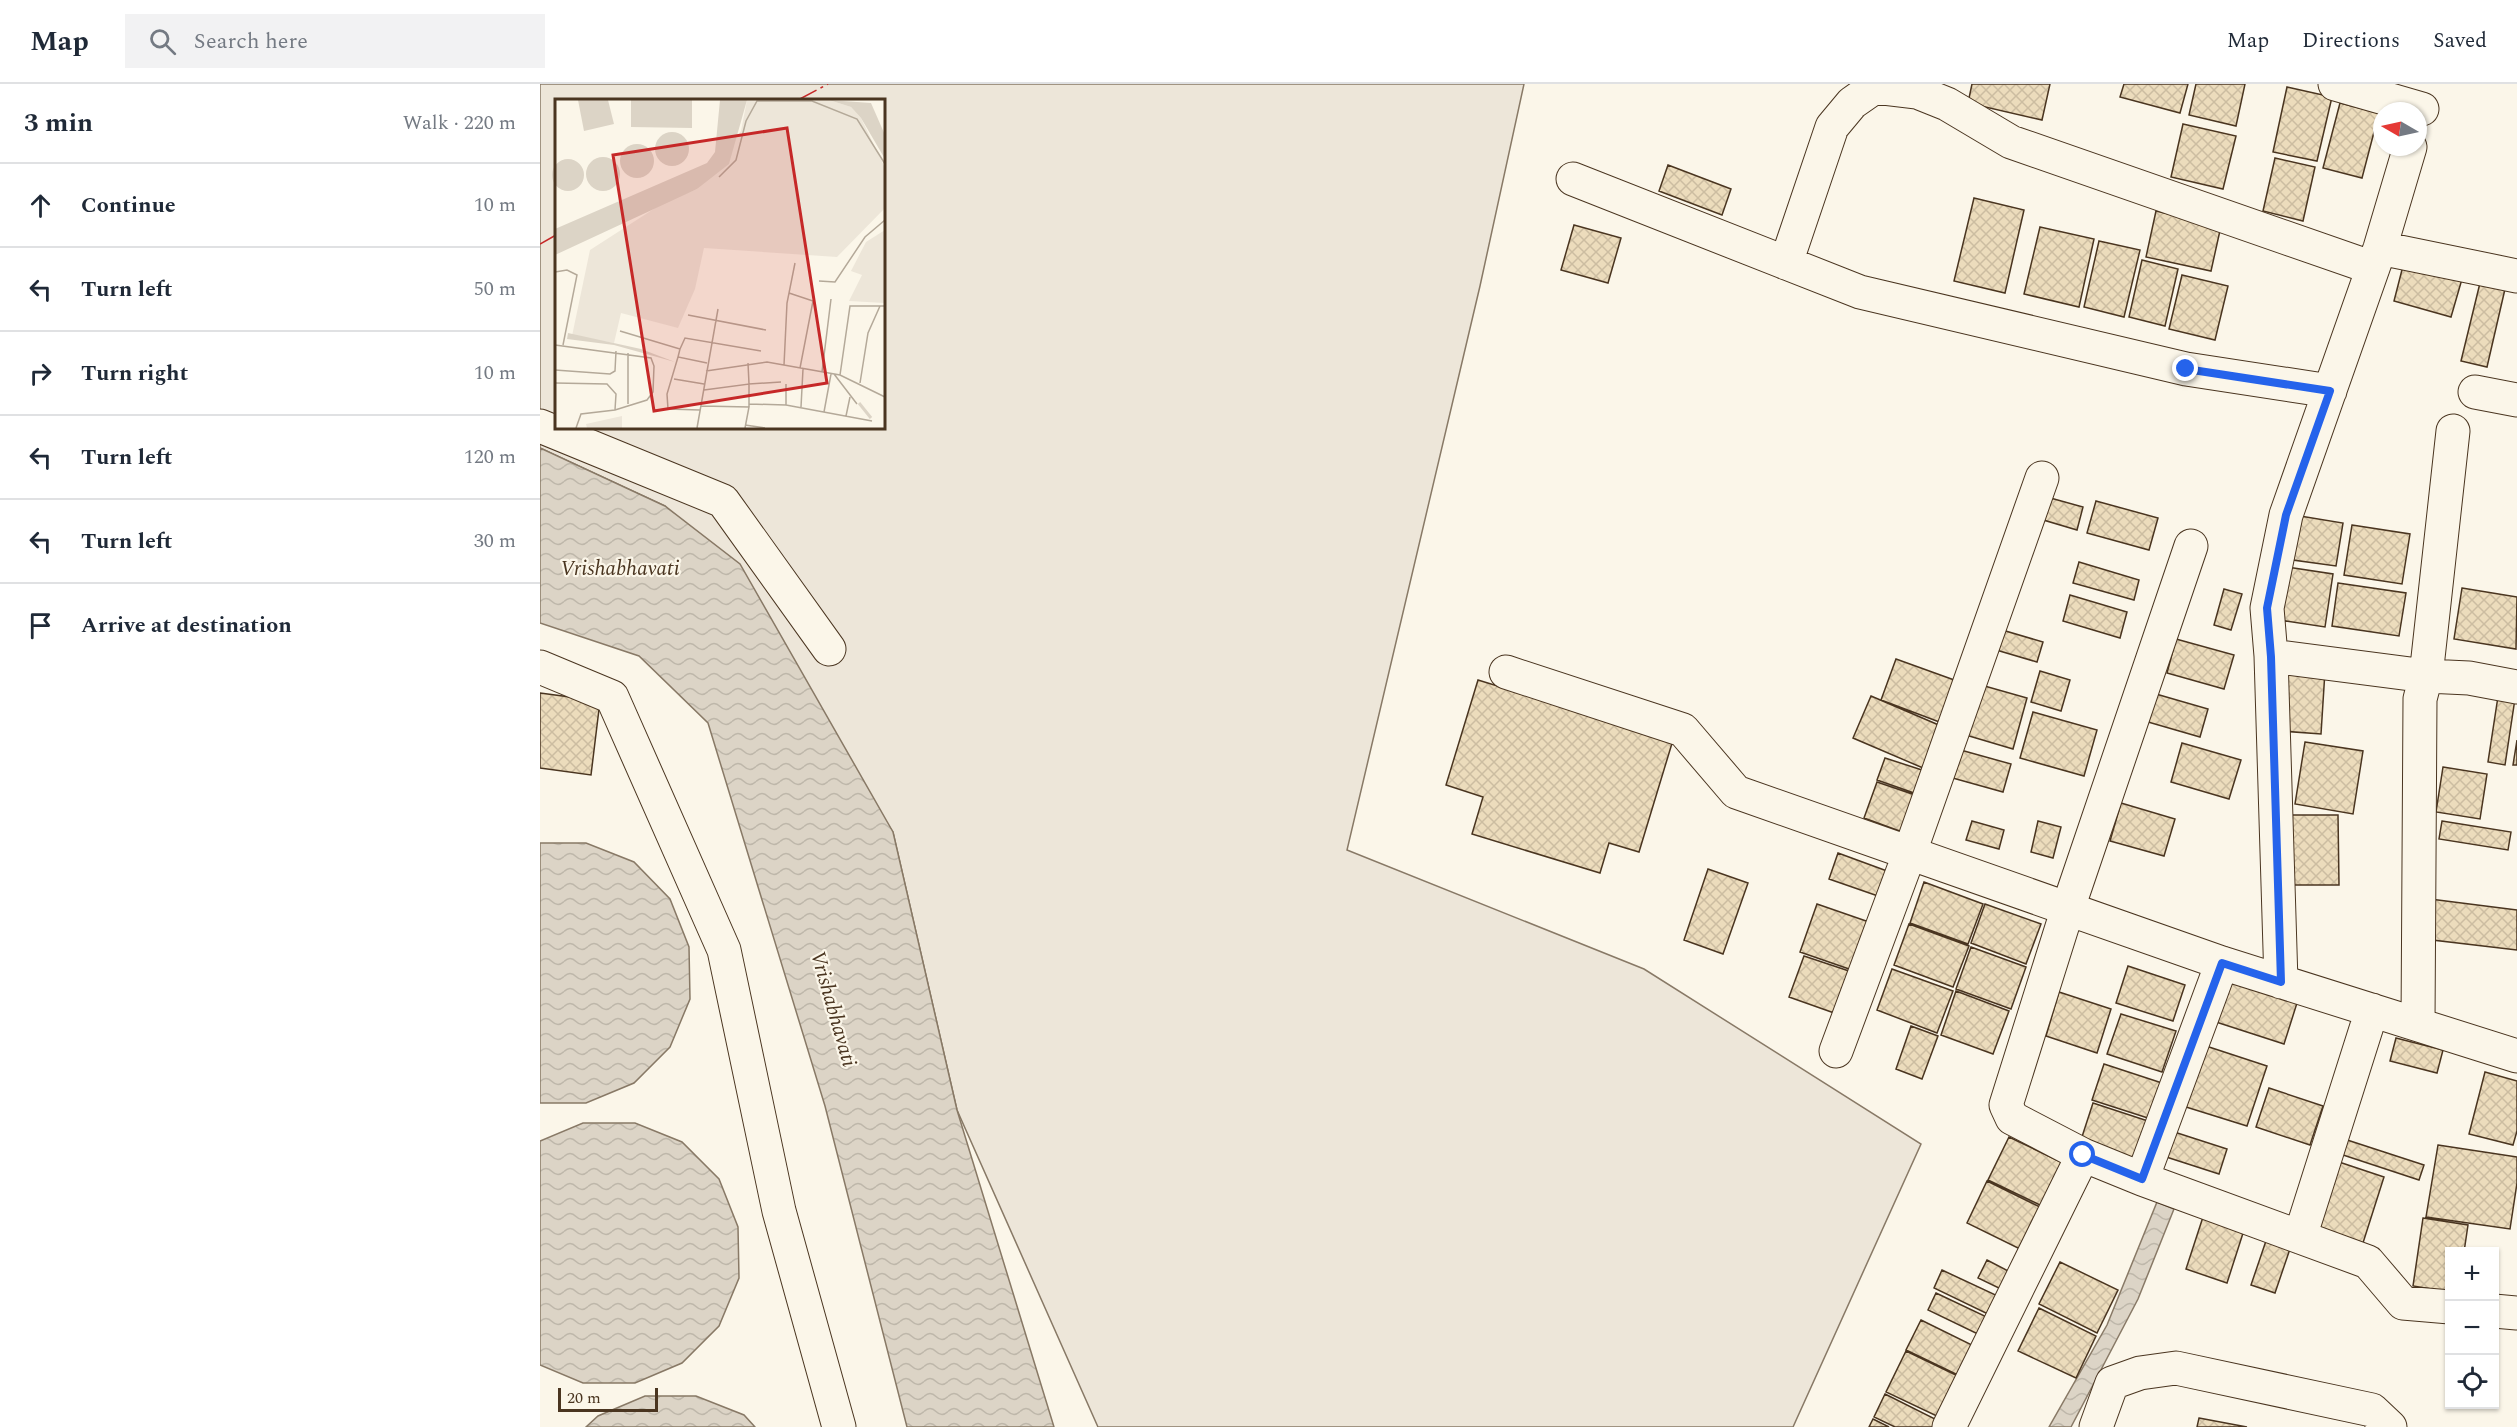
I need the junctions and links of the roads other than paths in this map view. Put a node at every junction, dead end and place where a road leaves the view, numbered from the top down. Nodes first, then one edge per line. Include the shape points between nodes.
1 (2336, 84) edge
2 (2411, 102) edge
3 (2407, 156) edge
4 (1574, 179) dead end
5 (2376, 258) junction
6 (1786, 263) junction
7 (2517, 276) edge
8 (2330, 391) junction
9 (2475, 392) dead end
10 (2517, 400) edge
11 (540, 426) edge
12 (2453, 431) dead end
13 (2042, 478) dead end
14 (2191, 546) dead end
15 (829, 649) dead end
16 (2271, 657) junction
17 (540, 667) edge
18 (1506, 672) dead end
19 (2426, 676) junction
20 (2517, 687) edge
21 (1910, 852) junction
22 (2068, 908) junction
23 (2222, 963) junction
24 (2281, 982) junction
25 (2372, 1010) junction
26 (2418, 1024) junction
27 (1836, 1051) dead end
28 (2517, 1056) edge
29 (2083, 1155) junction
30 (2142, 1179) junction
31 (2300, 1237) junction
32 (2445, 1307) edge
33 (2499, 1311) edge
34 (2517, 1313) edge
35 (839, 1427) edge
36 (1949, 1427) edge
37 (2096, 1427) edge
38 (2390, 1427) edge

1 - 2 street
3 - 5 street
4 - 6 street
5 - 6 street via 2011,142 1947,104 1917,92 1875,87 1852,103 1832,127
5 - 7 street
5 - 8 street
6 - 8 street via 1860,292 1969,318 2186,369
8 - 16 street via 2286,515 2267,608
9 - 10 street
11 - 15 street via 723,501
12 - 19 street
13 - 21 street
14 - 22 street
16 - 19 street
16 - 24 street
17 - 35 street via 612,696 724,950 779,1211
18 - 21 street via 1683,730 1736,792
19 - 20 street via 2469,678
19 - 26 street via 2420,699
21 - 22 street
21 - 27 street
22 - 23 street
22 - 29 street via 2006,1105 2012,1118
23 - 24 street
23 - 30 street
24 - 25 street
25 - 26 street
25 - 31 street
26 - 28 street
29 - 30 street
29 - 36 street
30 - 31 street
31 - 32 street via 2368,1262 2403,1303
33 - 34 street
37 - 38 street via 2112,1383 2140,1373 2176,1368 2372,1410

